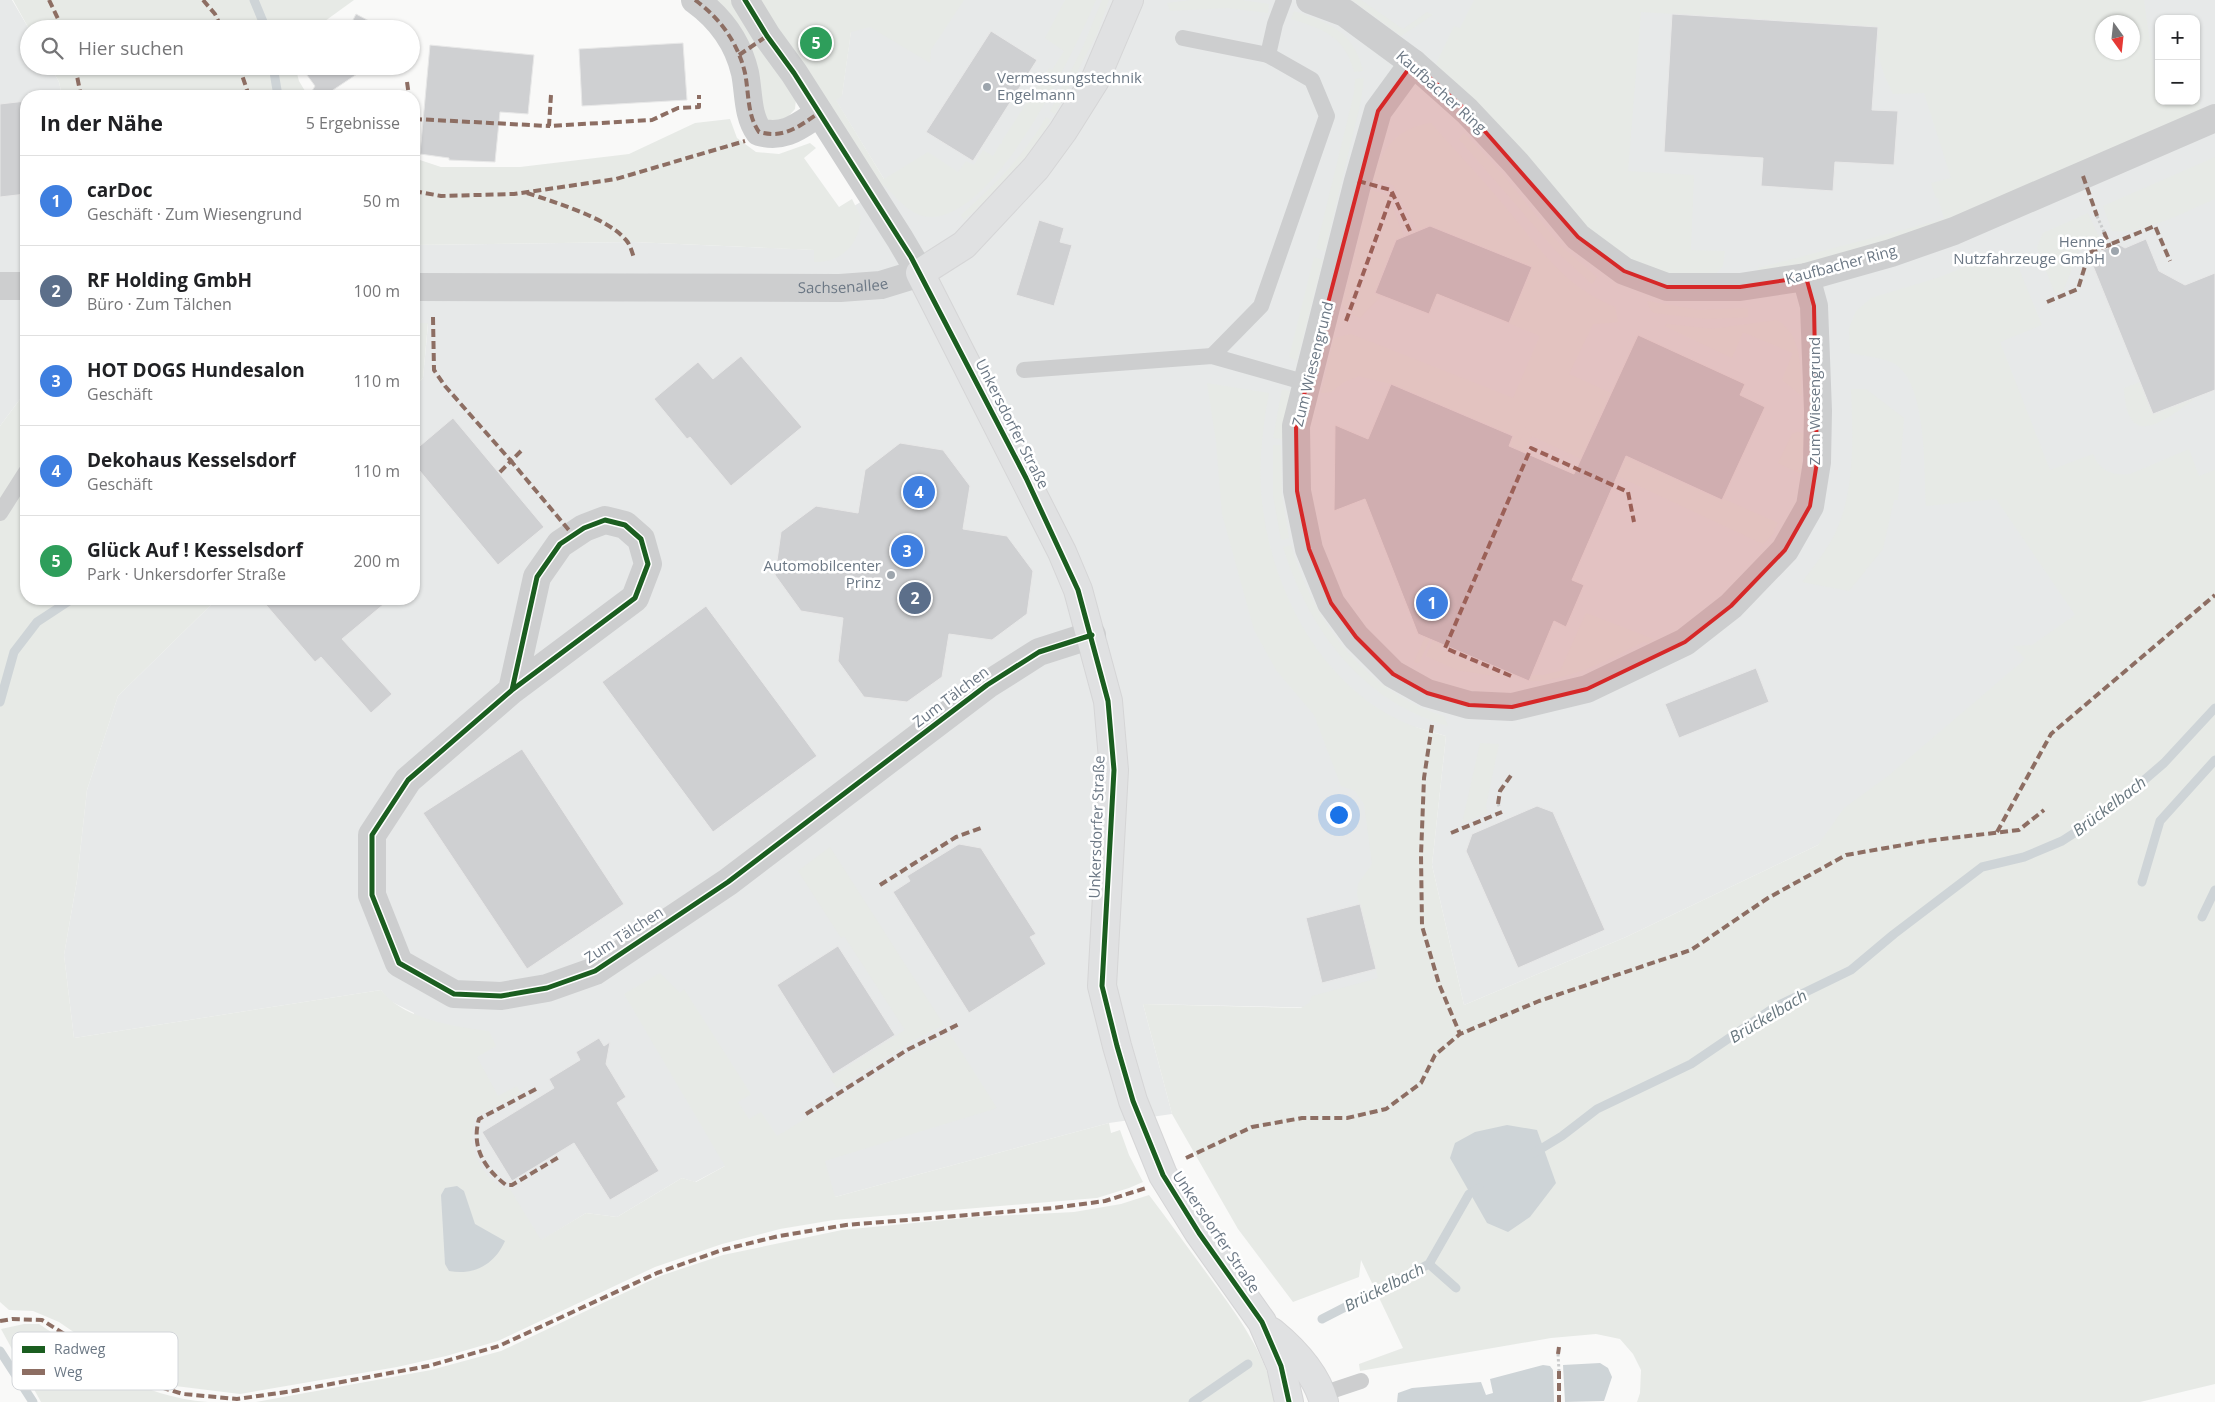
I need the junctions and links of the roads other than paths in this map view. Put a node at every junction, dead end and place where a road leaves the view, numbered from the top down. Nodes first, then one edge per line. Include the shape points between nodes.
1 (696, 0) edge
2 (745, 0) edge
3 (1129, 0) edge
4 (1284, 0) edge
5 (1310, 0) edge
6 (1183, 38) dead end
7 (1268, 55) junction
8 (1413, 63) junction
9 (819, 113) junction
10 (2215, 118) edge
11 (920, 273) junction
12 (1806, 277) junction
13 (0, 286) edge
14 (20, 286) edge
15 (420, 287) edge
16 (1212, 356) junction
17 (1024, 370) dead end
18 (1307, 383) junction
19 (20, 481) edge
20 (0, 513) edge
21 (1092, 635) junction
22 (512, 690) junction
23 (1262, 1322) junction
24 (1361, 1381) dead end
25 (1323, 1398) edge
26 (1289, 1402) edge

1 - 9 street via 726,29 736,48 745,72 750,114 759,132 778,135 793,130
2 - 9 street, Unkersdorfer Straße
3 - 11 street, Sachsenallee via 1094,80 1036,168 964,245
4 - 7 lane
5 - 8 street, Kaufbacher Ring via 1346,13
6 - 7 lane
7 - 16 lane via 1312,80 1327,116 1261,306
8 - 12 street, Kaufbacher Ring via 1467,111 1578,237 1624,270 1667,286 1740,287
8 - 18 street, Zum Wiesengrund via 1378,111
9 - 11 street, Unkersdorfer Straße
10 - 12 street, Kaufbacher Ring via 1954,231
11 - 15 street, Sachsenallee via 881,285 840,288
11 - 21 street, Unkersdorfer Straße via 1062,552
12 - 18 street, Zum Wiesengrund via 1814,306 1817,462 1810,506 1785,550 1731,606 1685,642 1587,689 1512,707 1469,705 1427,693 1393,674 1356,638 1331,603 1309,550 1297,491 1296,426
13 - 14 street
16 - 17 lane
16 - 18 lane
19 - 20 lane
21 - 22 street, Zum Tälchen via 1039,652 994,680 728,882 595,971 547,988 501,996 454,994 399,963 372,895 372,834 408,780
21 - 23 street, Unkersdorfer Straße via 1108,701 1114,770 1102,986 1133,1102 1163,1175 1199,1233
22 - 22 street, Zum Tälchen via 635,598 648,564 641,539 625,525 605,520 584,528 560,544 537,577
23 - 25 street, Unkersdorfer Straße via 1291,1347
23 - 26 street, Unkersdorfer Straße via 1282,1366
24 - 25 lane

